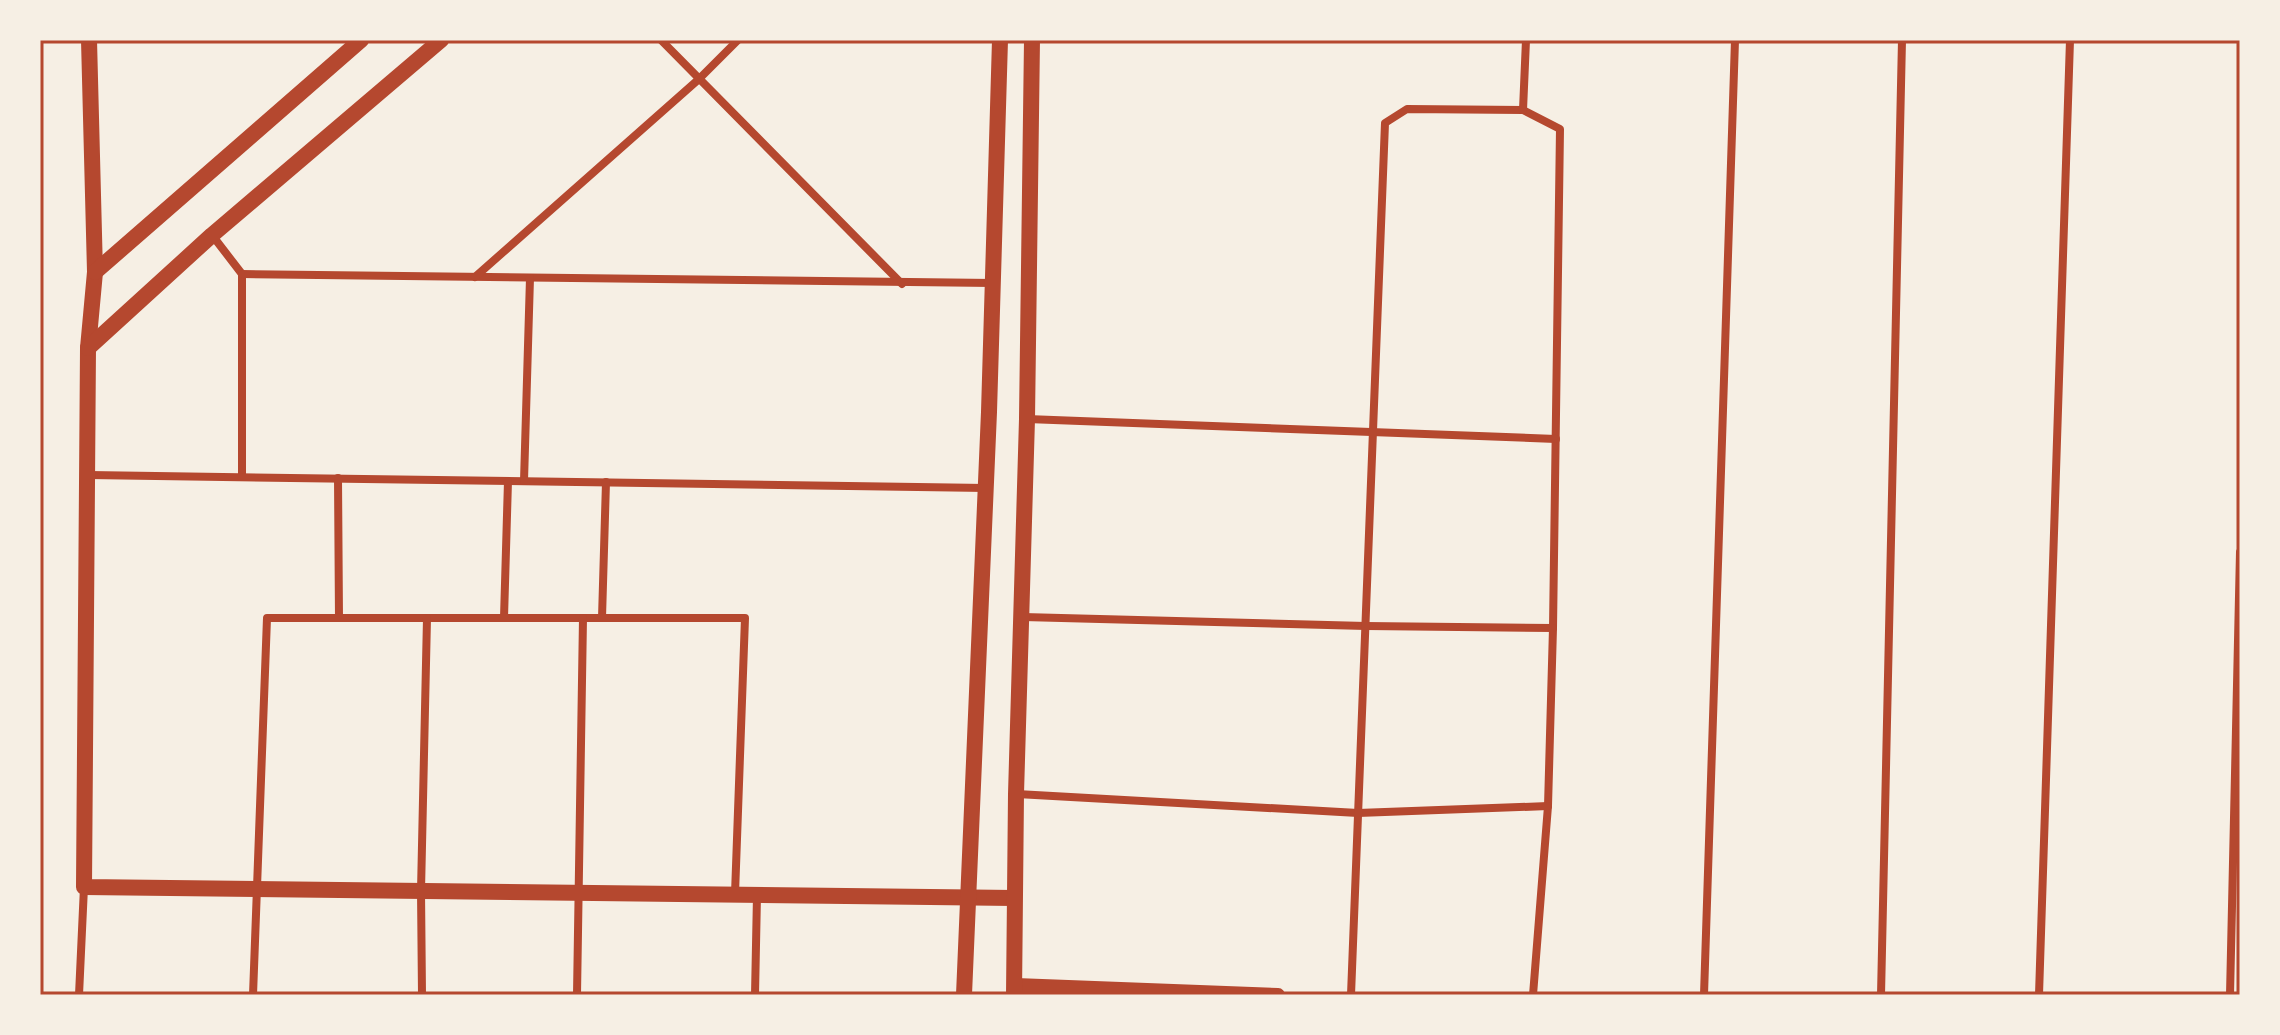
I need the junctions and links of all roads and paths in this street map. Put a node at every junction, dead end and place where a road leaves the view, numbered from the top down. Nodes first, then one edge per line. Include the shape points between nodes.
1 (89, 40) edge
2 (361, 40) edge
3 (441, 40) edge
4 (661, 40) edge
5 (738, 40) edge
6 (1000, 40) edge
7 (1032, 40) edge
8 (1526, 40) edge
9 (1735, 40) edge
10 (1902, 40) edge
11 (2070, 40) edge
12 (699, 79) junction
13 (1523, 110) junction
14 (212, 235) junction
15 (95, 272) junction
16 (242, 274) junction
17 (474, 278) junction
18 (530, 278) junction
19 (993, 283) junction
20 (902, 284) junction
21 (88, 348) junction
22 (1027, 419) junction
23 (1373, 434) junction
24 (1556, 439) junction
25 (89, 475) junction
26 (242, 477) junction
27 (338, 478) junction
28 (508, 481) junction
29 (524, 481) junction
30 (606, 482) junction
31 (986, 488) junction
32 (2240, 552) edge
33 (1023, 617) junction
34 (339, 618) junction
35 (427, 618) junction
36 (504, 618) junction
37 (583, 618) junction
38 (602, 618) junction
39 (1366, 626) junction
40 (1553, 628) junction
41 (1016, 794) junction
42 (1548, 806) junction
43 (1358, 813) junction
44 (84, 887) junction
45 (259, 889) junction
46 (421, 891) junction
47 (579, 893) junction
48 (735, 895) junction
49 (757, 895) junction
50 (969, 897) junction
51 (1014, 898) junction
52 (1014, 990) edge
53 (79, 995) edge
54 (253, 995) edge
55 (422, 995) edge
56 (577, 995) edge
57 (755, 995) edge
58 (964, 995) edge
59 (1278, 995) edge
60 (1351, 995) edge
61 (1533, 995) edge
62 (1704, 995) edge
63 (1881, 995) edge
64 (2039, 995) edge
65 (2230, 995) edge

1 - 15 main road
2 - 15 main road
3 - 14 main road
4 - 12 street
5 - 12 street
6 - 19 main road
7 - 22 main road
8 - 13 street
9 - 62 street
10 - 63 street
11 - 64 street
12 - 17 street
12 - 20 street
13 - 23 street via 1407,109 1385,123
13 - 24 street via 1560,129
14 - 16 street
14 - 21 main road
15 - 21 main road
16 - 17 street
16 - 26 street
17 - 18 street
18 - 20 street
18 - 29 street
19 - 20 street
19 - 31 main road
21 - 25 main road
22 - 23 street
22 - 33 main road
23 - 24 street
23 - 39 street
24 - 40 street
25 - 26 street
25 - 44 main road
26 - 27 street
27 - 28 street
27 - 34 street
28 - 29 street
28 - 36 street
29 - 30 street
30 - 31 street
30 - 38 street
31 - 50 main road
32 - 65 street
33 - 39 street
33 - 41 main road
34 - 35 street
34 - 45 street via 267,618
35 - 36 street
35 - 46 street
36 - 37 street
37 - 38 street
37 - 47 street
38 - 48 street via 745,618
39 - 40 street
39 - 43 street
40 - 42 street
41 - 43 street
41 - 51 main road
42 - 43 street
42 - 61 street
43 - 60 street
44 - 45 main road
44 - 53 street
45 - 46 main road
45 - 54 street
46 - 47 main road
46 - 55 street
47 - 48 main road
47 - 56 street
48 - 49 main road
49 - 50 main road
49 - 57 street
50 - 51 main road
50 - 58 main road
51 - 52 main road
52 - 59 street

